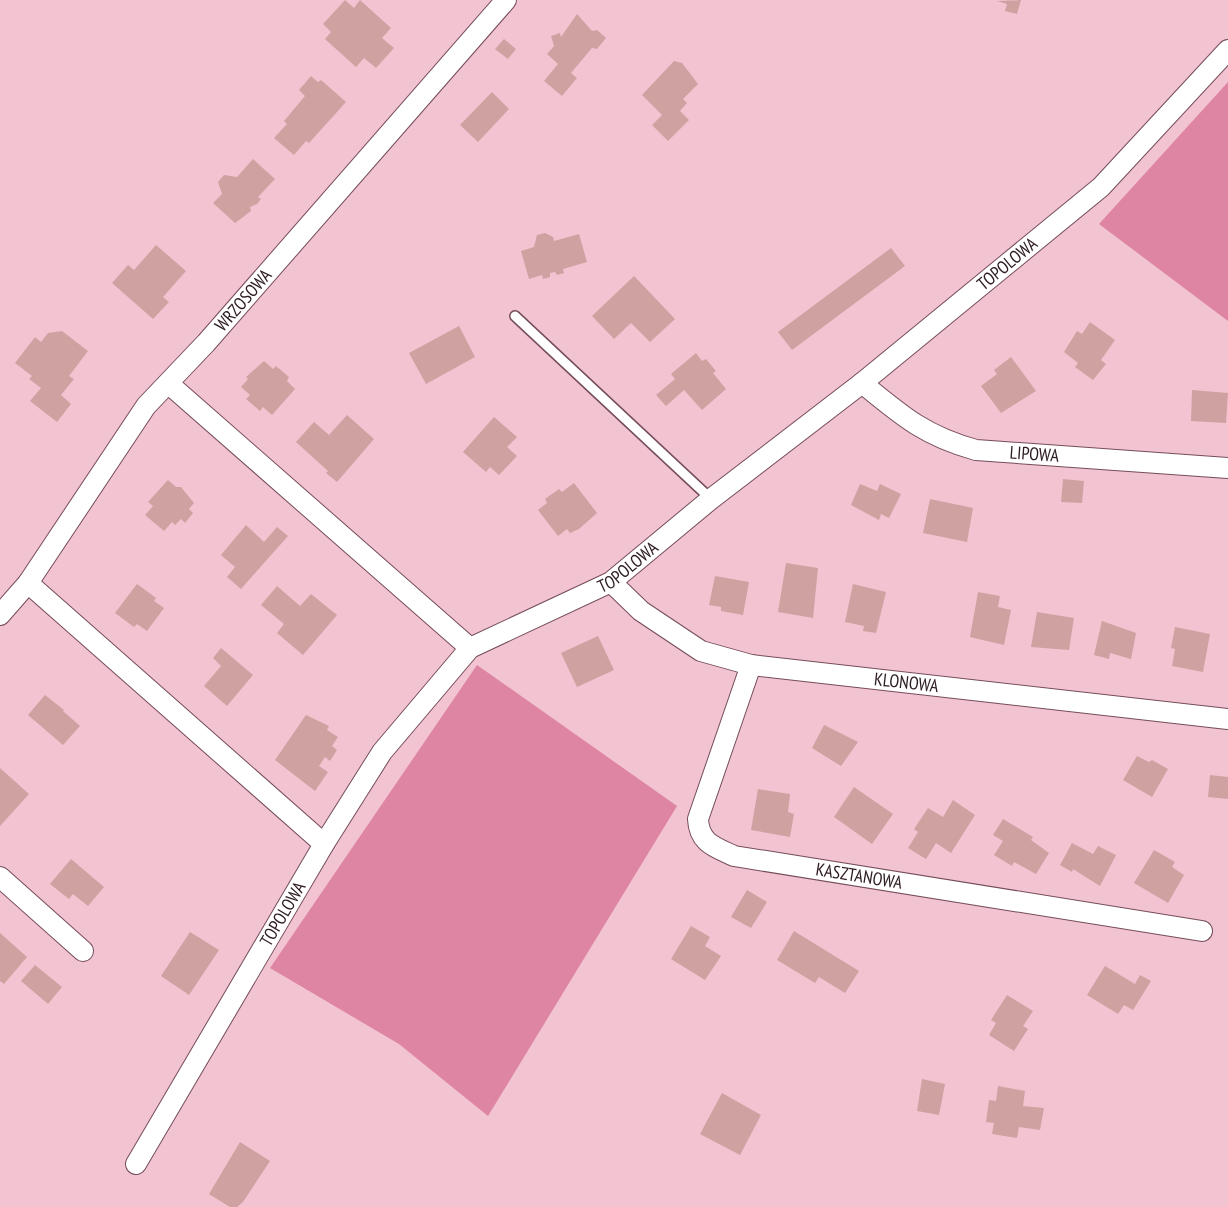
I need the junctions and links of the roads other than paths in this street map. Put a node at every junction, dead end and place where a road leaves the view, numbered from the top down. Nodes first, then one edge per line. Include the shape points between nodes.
1 (506, 0) edge
2 (1228, 50) edge
3 (515, 316) dead end
4 (862, 383) junction
5 (169, 384) junction
6 (1228, 468) edge
7 (711, 499) junction
8 (611, 582) junction
9 (28, 583) junction
10 (0, 615) edge
11 (470, 648) junction
12 (751, 665) junction
13 (1228, 718) edge
14 (324, 844) junction
15 (0, 877) edge
16 (1202, 931) dead end
17 (83, 951) dead end
18 (136, 1164) dead end

1 - 5 street, WRZOSOWA
2 - 4 street, TOPOLOWA via 1101,187
3 - 7 lane
4 - 6 street, LIPOWA via 906,419 944,441 976,450
4 - 7 street, TOPOLOWA
5 - 9 street, WRZOSOWA via 146,406
5 - 11 street
7 - 8 street, TOPOLOWA
8 - 11 street, TOPOLOWA
8 - 12 street, KLONOWA via 641,611 701,651
9 - 10 street, WRZOSOWA
9 - 14 street
11 - 14 street, TOPOLOWA via 382,752
12 - 13 street, KLONOWA
12 - 16 street, KASZTANOWA via 698,819 699,831 708,844 734,856
14 - 18 street, TOPOLOWA
15 - 17 street

